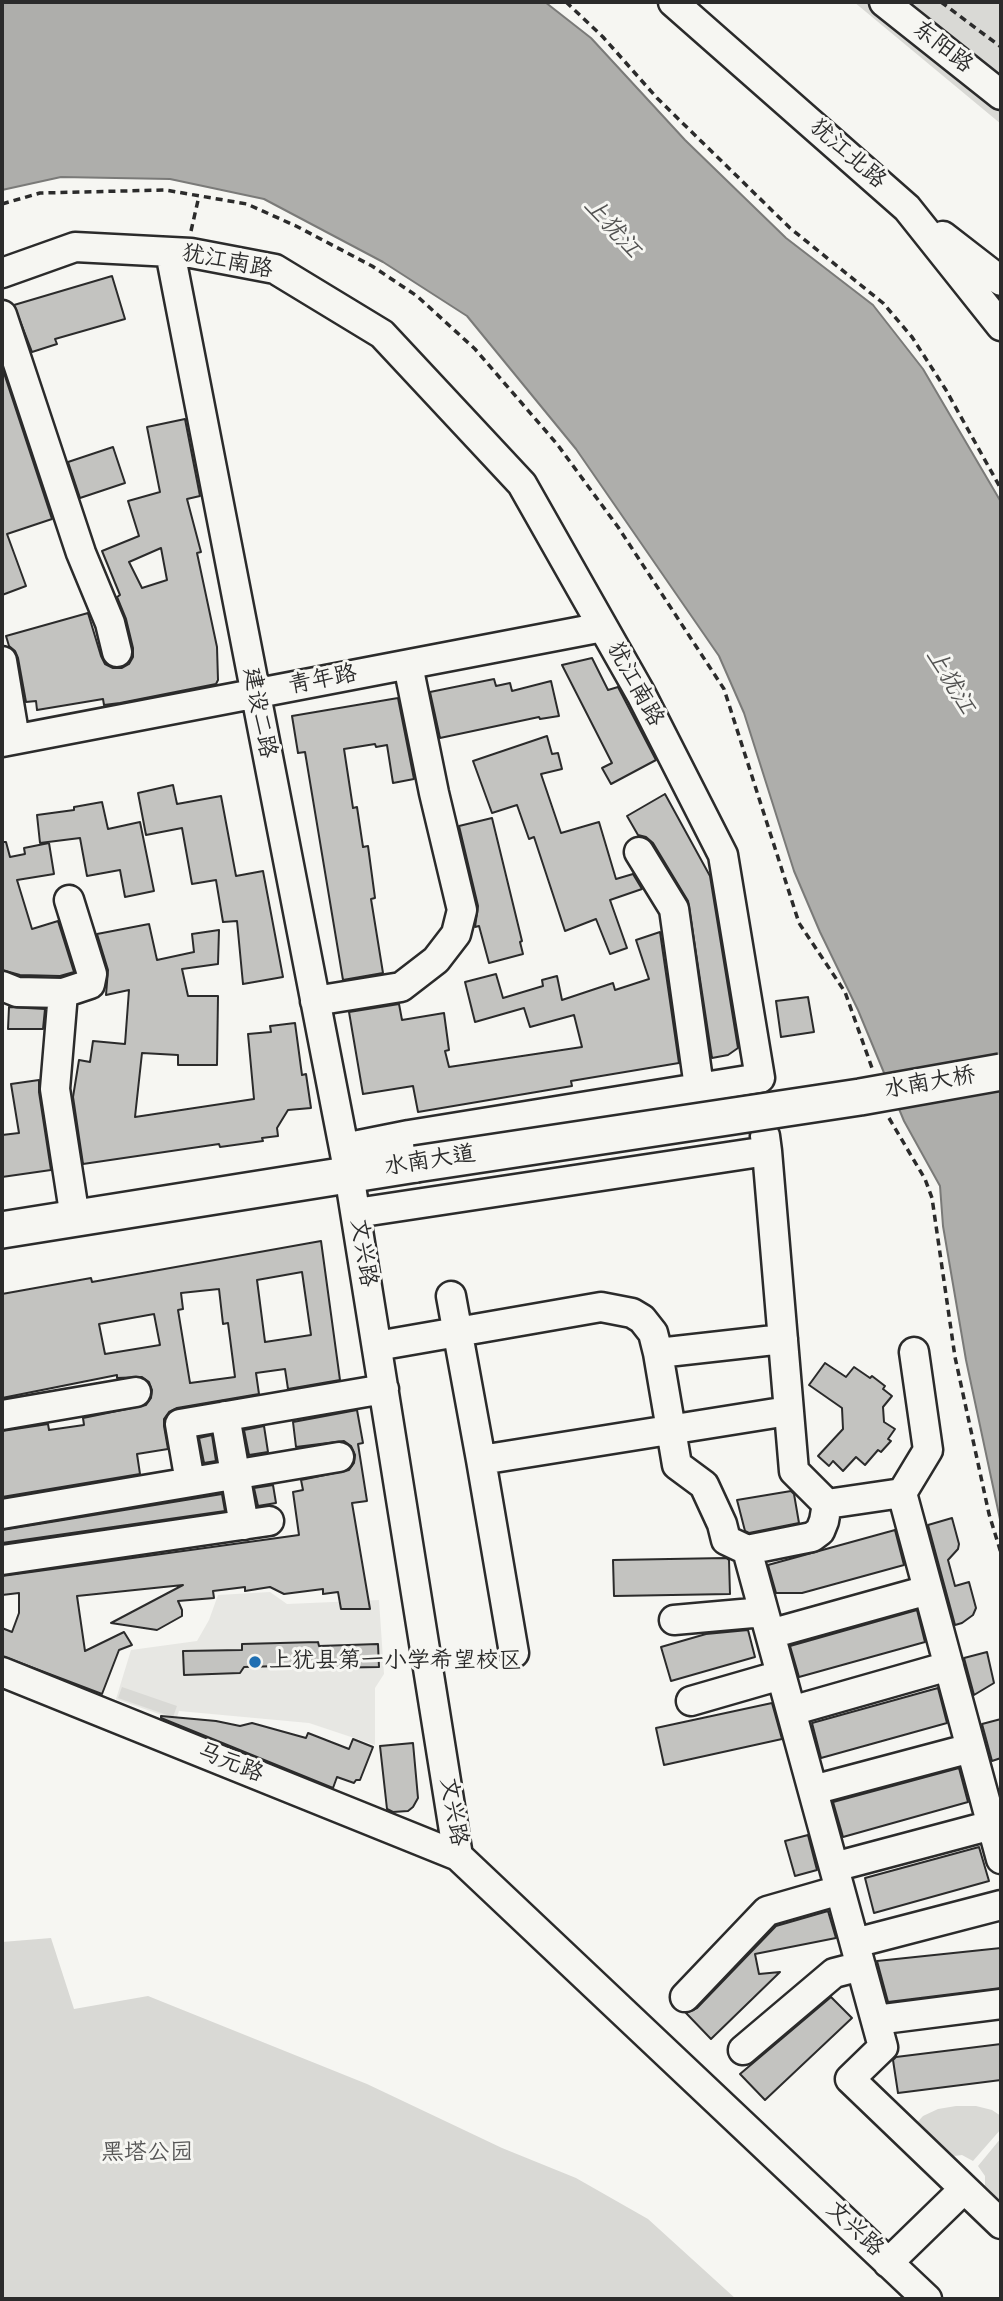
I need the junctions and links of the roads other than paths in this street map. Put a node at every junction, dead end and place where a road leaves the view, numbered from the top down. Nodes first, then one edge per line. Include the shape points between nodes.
1 (673, 2) edge
2 (884, 2) edge
3 (1001, 95) edge
4 (906, 208) junction
5 (179, 246) junction
6 (2, 273) edge
7 (1001, 281) edge
8 (2, 315) edge
9 (1001, 326) edge
10 (603, 627) junction
11 (117, 652) dead end
12 (408, 665) junction
13 (2, 670) edge
14 (254, 694) junction
15 (8, 741) edge
16 (639, 852) dead end
17 (69, 900) dead end
18 (2, 986) edge
19 (63, 993) junction
20 (315, 1001) junction
21 (1001, 1072) edge
22 (699, 1087) junction
23 (859, 1097) joint
24 (347, 1161) junction
25 (356, 1213) junction
26 (75, 1218) junction
27 (2, 1230) edge
28 (451, 1296) dead end
29 (458, 1331) junction
30 (783, 1339) junction
31 (377, 1346) junction
32 (914, 1352) dead end
33 (657, 1353) junction
34 (384, 1389) junction
35 (136, 1392) dead end
36 (789, 1411) junction
37 (2, 1415) edge
38 (225, 1416) junction
39 (671, 1430) junction
40 (339, 1457) dead end
41 (481, 1460) junction
42 (235, 1474) junction
43 (190, 1482) junction
44 (902, 1493) junction
45 (827, 1504) junction
46 (2, 1514) edge
47 (747, 1550) junction
48 (3, 1554) edge
49 (928, 1590) junction
50 (674, 1620) dead end
51 (767, 1623) junction
52 (514, 1653) dead end
53 (949, 1665) junction
54 (2, 1672) edge
55 (782, 1675) junction
56 (691, 1701) dead end
57 (791, 1711) junction
58 (971, 1748) junction
59 (813, 1790) junction
60 (992, 1825) junction
61 (458, 1856) junction
62 (1001, 1859) edge
63 (837, 1878) junction
64 (1001, 1905) edge
65 (858, 1954) junction
66 (685, 1997) dead end
67 (1001, 2004) edge
68 (876, 2020) junction
69 (743, 2050) dead end
70 (964, 2189) junction
71 (1001, 2224) edge
72 (888, 2263) junction
73 (927, 2299) edge

1 - 4 street, 犹江北路
2 - 3 street, 东阳路
4 - 7 street
4 - 9 street, 犹江北路
5 - 6 street, 犹江南路 via 75,247
5 - 10 street, 犹江南路 via 191,253 275,269 383,334 522,484
5 - 14 street, 建设二路
8 - 11 street
10 - 12 street, 青年路
10 - 22 street, 犹江南路 via 723,855 760,1080
12 - 14 street, 青年路
12 - 20 street via 462,910 456,934 436,960 401,987
13 - 15 street
14 - 15 street, 青年路
14 - 20 street, 建设二路
16 - 22 street via 674,909
17 - 19 street via 92,974 90,984
18 - 19 street via 17,992
19 - 26 street via 55,1088
20 - 24 street, 建设二路
21 - 23 main road, 水南大桥, bridge
22 - 24 street, 犹江南路 via 409,1135
23 - 24 main road, 水南大道, bridge via 416,1164
24 - 25 street, 文兴路
24 - 26 main road, 水南大道
25 - 30 street via 766,1143
25 - 31 street, 文兴路
26 - 27 main road, 水南大道
28 - 29 street
29 - 31 street
29 - 33 street via 612,1308 642,1319 653,1333
29 - 41 street
30 - 33 street
30 - 36 street
31 - 34 street, 文兴路
32 - 44 street via 928,1450
33 - 39 street
34 - 38 street
34 - 61 street, 文兴路
35 - 37 street
36 - 39 street
36 - 45 street via 794,1471
38 - 42 street
38 - 43 street via 180,1424
39 - 41 street
39 - 47 street via 677,1465 704,1485 726,1540
40 - 42 street
41 - 52 street
42 - 43 street
42 - 48 street via 256,1523
43 - 46 street
44 - 45 street
44 - 49 street
45 - 47 street via 820,1531 813,1537
47 - 51 street
49 - 51 street
49 - 53 street
50 - 51 street
51 - 55 street
53 - 57 street
53 - 58 street
54 - 61 street, 马元路
55 - 56 street
55 - 57 street
57 - 59 street
58 - 59 street
58 - 60 street
59 - 63 street
60 - 62 street
60 - 63 street
61 - 72 street, 文兴路
63 - 65 street
63 - 66 street via 767,1911
64 - 65 street
65 - 68 street
65 - 69 street
67 - 68 street
68 - 70 street via 883,2047 850,2079
70 - 71 street
70 - 72 street
72 - 73 street, 文兴路

